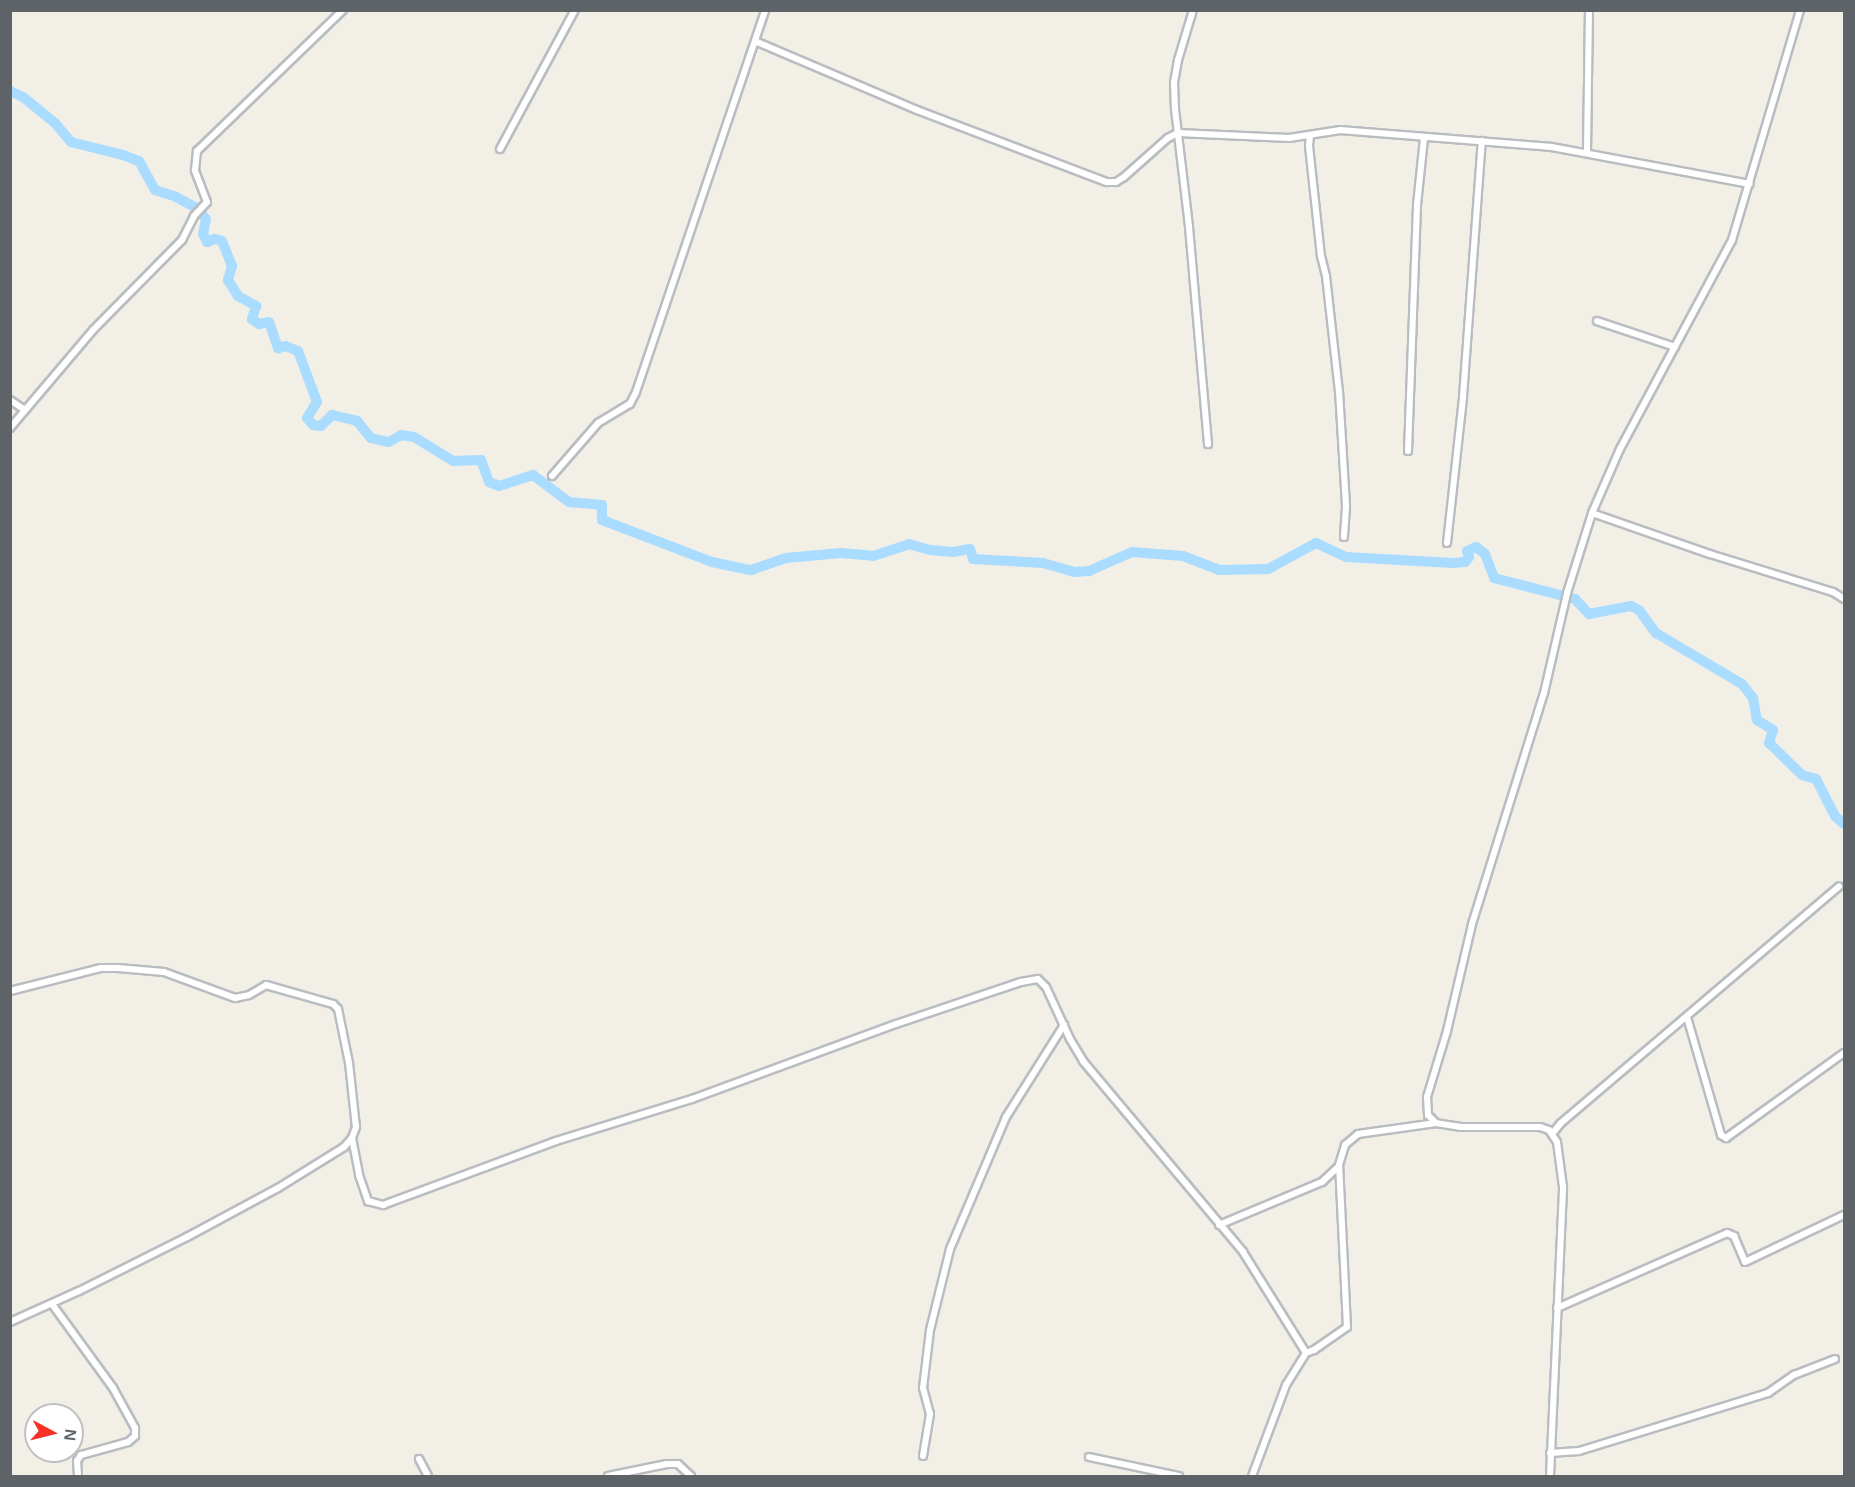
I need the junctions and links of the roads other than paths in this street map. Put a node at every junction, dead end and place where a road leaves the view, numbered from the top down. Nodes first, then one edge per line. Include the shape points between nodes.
1 (343, 10) edge
2 (575, 10) edge
3 (765, 10) edge
4 (1193, 10) edge
5 (1589, 10) edge
6 (1800, 10) edge
7 (757, 42) junction
8 (1178, 133) junction
9 (1310, 135) junction
10 (1424, 138) junction
11 (1482, 141) junction
12 (500, 149) dead end
13 (1587, 152) junction
14 (1750, 184) junction
15 (1597, 321) dead end
16 (1675, 347) junction
17 (10, 400) edge
18 (25, 410) junction
19 (10, 428) edge
20 (1208, 444) dead end
21 (1408, 451) dead end
22 (552, 476) dead end
23 (1592, 513) junction
24 (1344, 537) dead end
25 (1447, 543) dead end
26 (1845, 599) edge
27 (1839, 886) dead end
28 (10, 991) edge
29 (1687, 1017) junction
30 (1064, 1025) junction
31 (1845, 1053) edge
32 (1436, 1123) junction
33 (1552, 1134) junction
34 (352, 1138) junction
35 (1339, 1165) junction
36 (1845, 1215) edge
37 (1219, 1224) junction
38 (52, 1304) junction
39 (1557, 1308) junction
40 (10, 1322) edge
41 (1306, 1353) junction
42 (1835, 1359) dead end
43 (1550, 1453) junction
44 (922, 1456) dead end
45 (1089, 1457) dead end
46 (419, 1459) dead end
47 (78, 1476) edge
48 (428, 1476) edge
49 (608, 1476) edge
50 (690, 1476) edge
51 (1179, 1476) edge
52 (1252, 1476) edge
53 (1550, 1476) edge

1 - 18 street via 197,151 195,170 207,202 194,216 182,240 93,330
2 - 12 street
3 - 7 street
4 - 8 street via 1174,82
5 - 13 street
6 - 14 street
7 - 8 street via 917,110 1107,182 1124,177
7 - 22 street via 630,404 598,423
8 - 9 street via 1289,138
8 - 20 street
9 - 10 street via 1340,130
9 - 24 street via 1339,391 1346,507
10 - 11 street
10 - 21 street via 1417,205
11 - 13 street
11 - 25 street via 1463,397
13 - 14 street
14 - 16 street via 1732,240
15 - 16 street
16 - 23 street via 1620,449
17 - 18 street
18 - 19 street
23 - 26 street
23 - 32 street via 1567,593 1544,693 1472,924 1428,1092 1427,1111
27 - 29 street
28 - 34 street via 101,968 127,969 164,972 235,998 266,985 333,1004 338,1009 349,1063 356,1126
29 - 31 street via 1721,1135 1726,1138
29 - 33 street
30 - 34 street via 1044,984 1032,979 383,1205 370,1203 366,1198
30 - 37 street via 1099,1082
30 - 44 street via 1005,1117 950,1249 930,1330 923,1388 930,1414
32 - 33 street via 1461,1127 1540,1127
32 - 35 street via 1355,1135 1345,1145
33 - 39 street via 1559,1148 1563,1176
34 - 38 street via 278,1188
35 - 37 street via 1322,1182
35 - 41 street via 1347,1327
36 - 39 street via 1745,1262 1734,1236 1727,1233
37 - 41 street via 1258,1275
38 - 40 street
38 - 47 street via 112,1388 135,1428 131,1441 81,1455 77,1461
39 - 43 street
41 - 52 street via 1286,1385
42 - 43 street via 1794,1375 1768,1393 1580,1451
43 - 53 street
45 - 51 street
46 - 48 street
49 - 50 street via 678,1464

